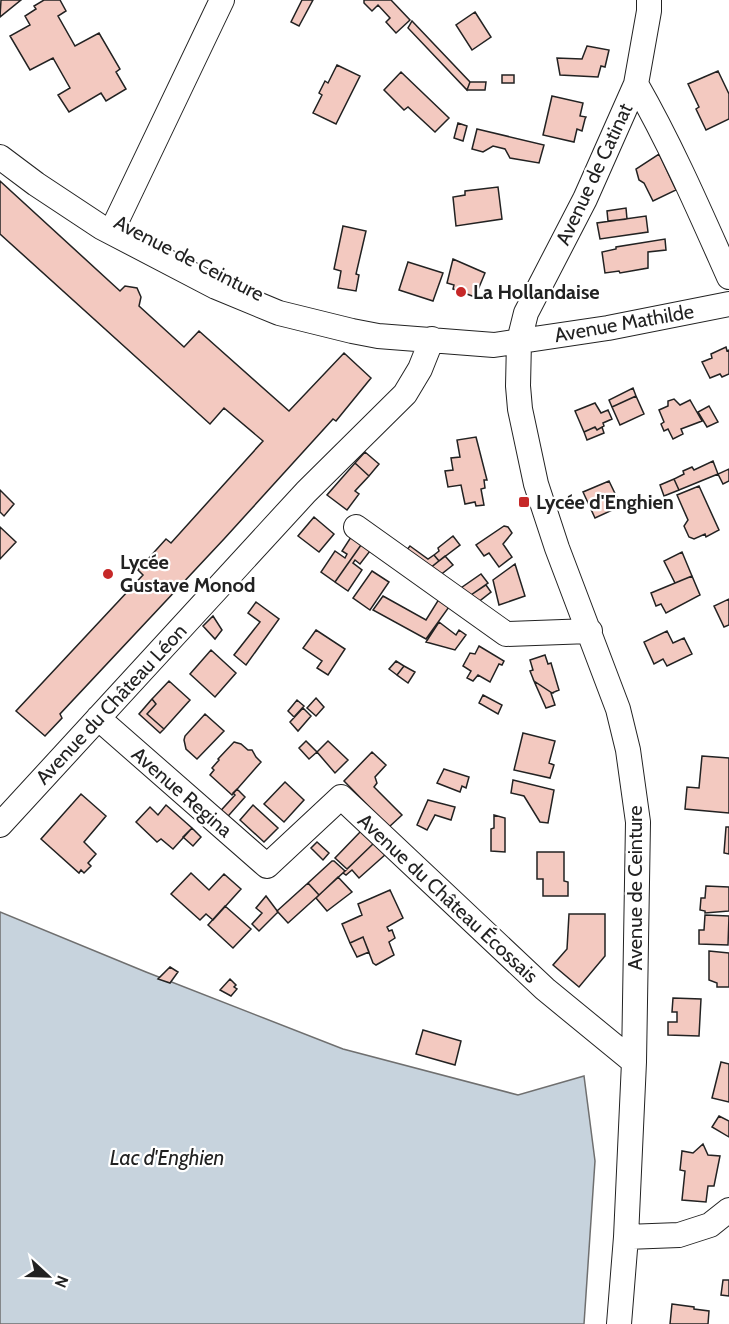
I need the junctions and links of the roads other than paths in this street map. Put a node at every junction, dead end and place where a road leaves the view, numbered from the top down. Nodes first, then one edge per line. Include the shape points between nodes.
1 (222, 0) edge
2 (649, 0) edge
3 (636, 84) junction
4 (0, 145) edge
5 (0, 157) edge
6 (116, 222) junction
7 (729, 278) edge
8 (729, 304) edge
9 (432, 339) junction
10 (519, 341) junction
11 (356, 527) dead end
12 (590, 632) junction
13 (98, 718) junction
14 (0, 825) edge
15 (267, 867) joint
16 (634, 1062) junction
17 (729, 1210) edge
18 (626, 1238) junction
19 (620, 1324) edge

1 - 6 street
2 - 3 street, Avenue de Catinat
3 - 7 street via 692,193
3 - 10 street, Avenue de Catinat via 585,199 526,313
4 - 6 street, Avenue de Ceinture via 72,197
5 - 9 street, Avenue de Ceinture via 101,226 238,298 352,331
6 - 9 street, Avenue de Ceinture via 257,295 331,317
8 - 10 street, Avenue Mathilde
9 - 10 street, Avenue de Ceinture via 494,345
9 - 13 street, Avenue du Château Léon via 405,394 306,492
10 - 12 street, Avenue de Ceinture via 520,409 536,484
11 - 12 street via 506,634
12 - 16 street, Avenue de Ceinture via 618,709 638,822
13 - 14 street, Avenue du Château Léon
13 - 15 street, Avenue Regina
15 - 16 street, Avenue du Château Écossais via 341,797 545,990
16 - 18 street, Avenue de Ceinture
17 - 18 street via 710,1225 679,1235
18 - 19 street, Avenue de Ceinture

